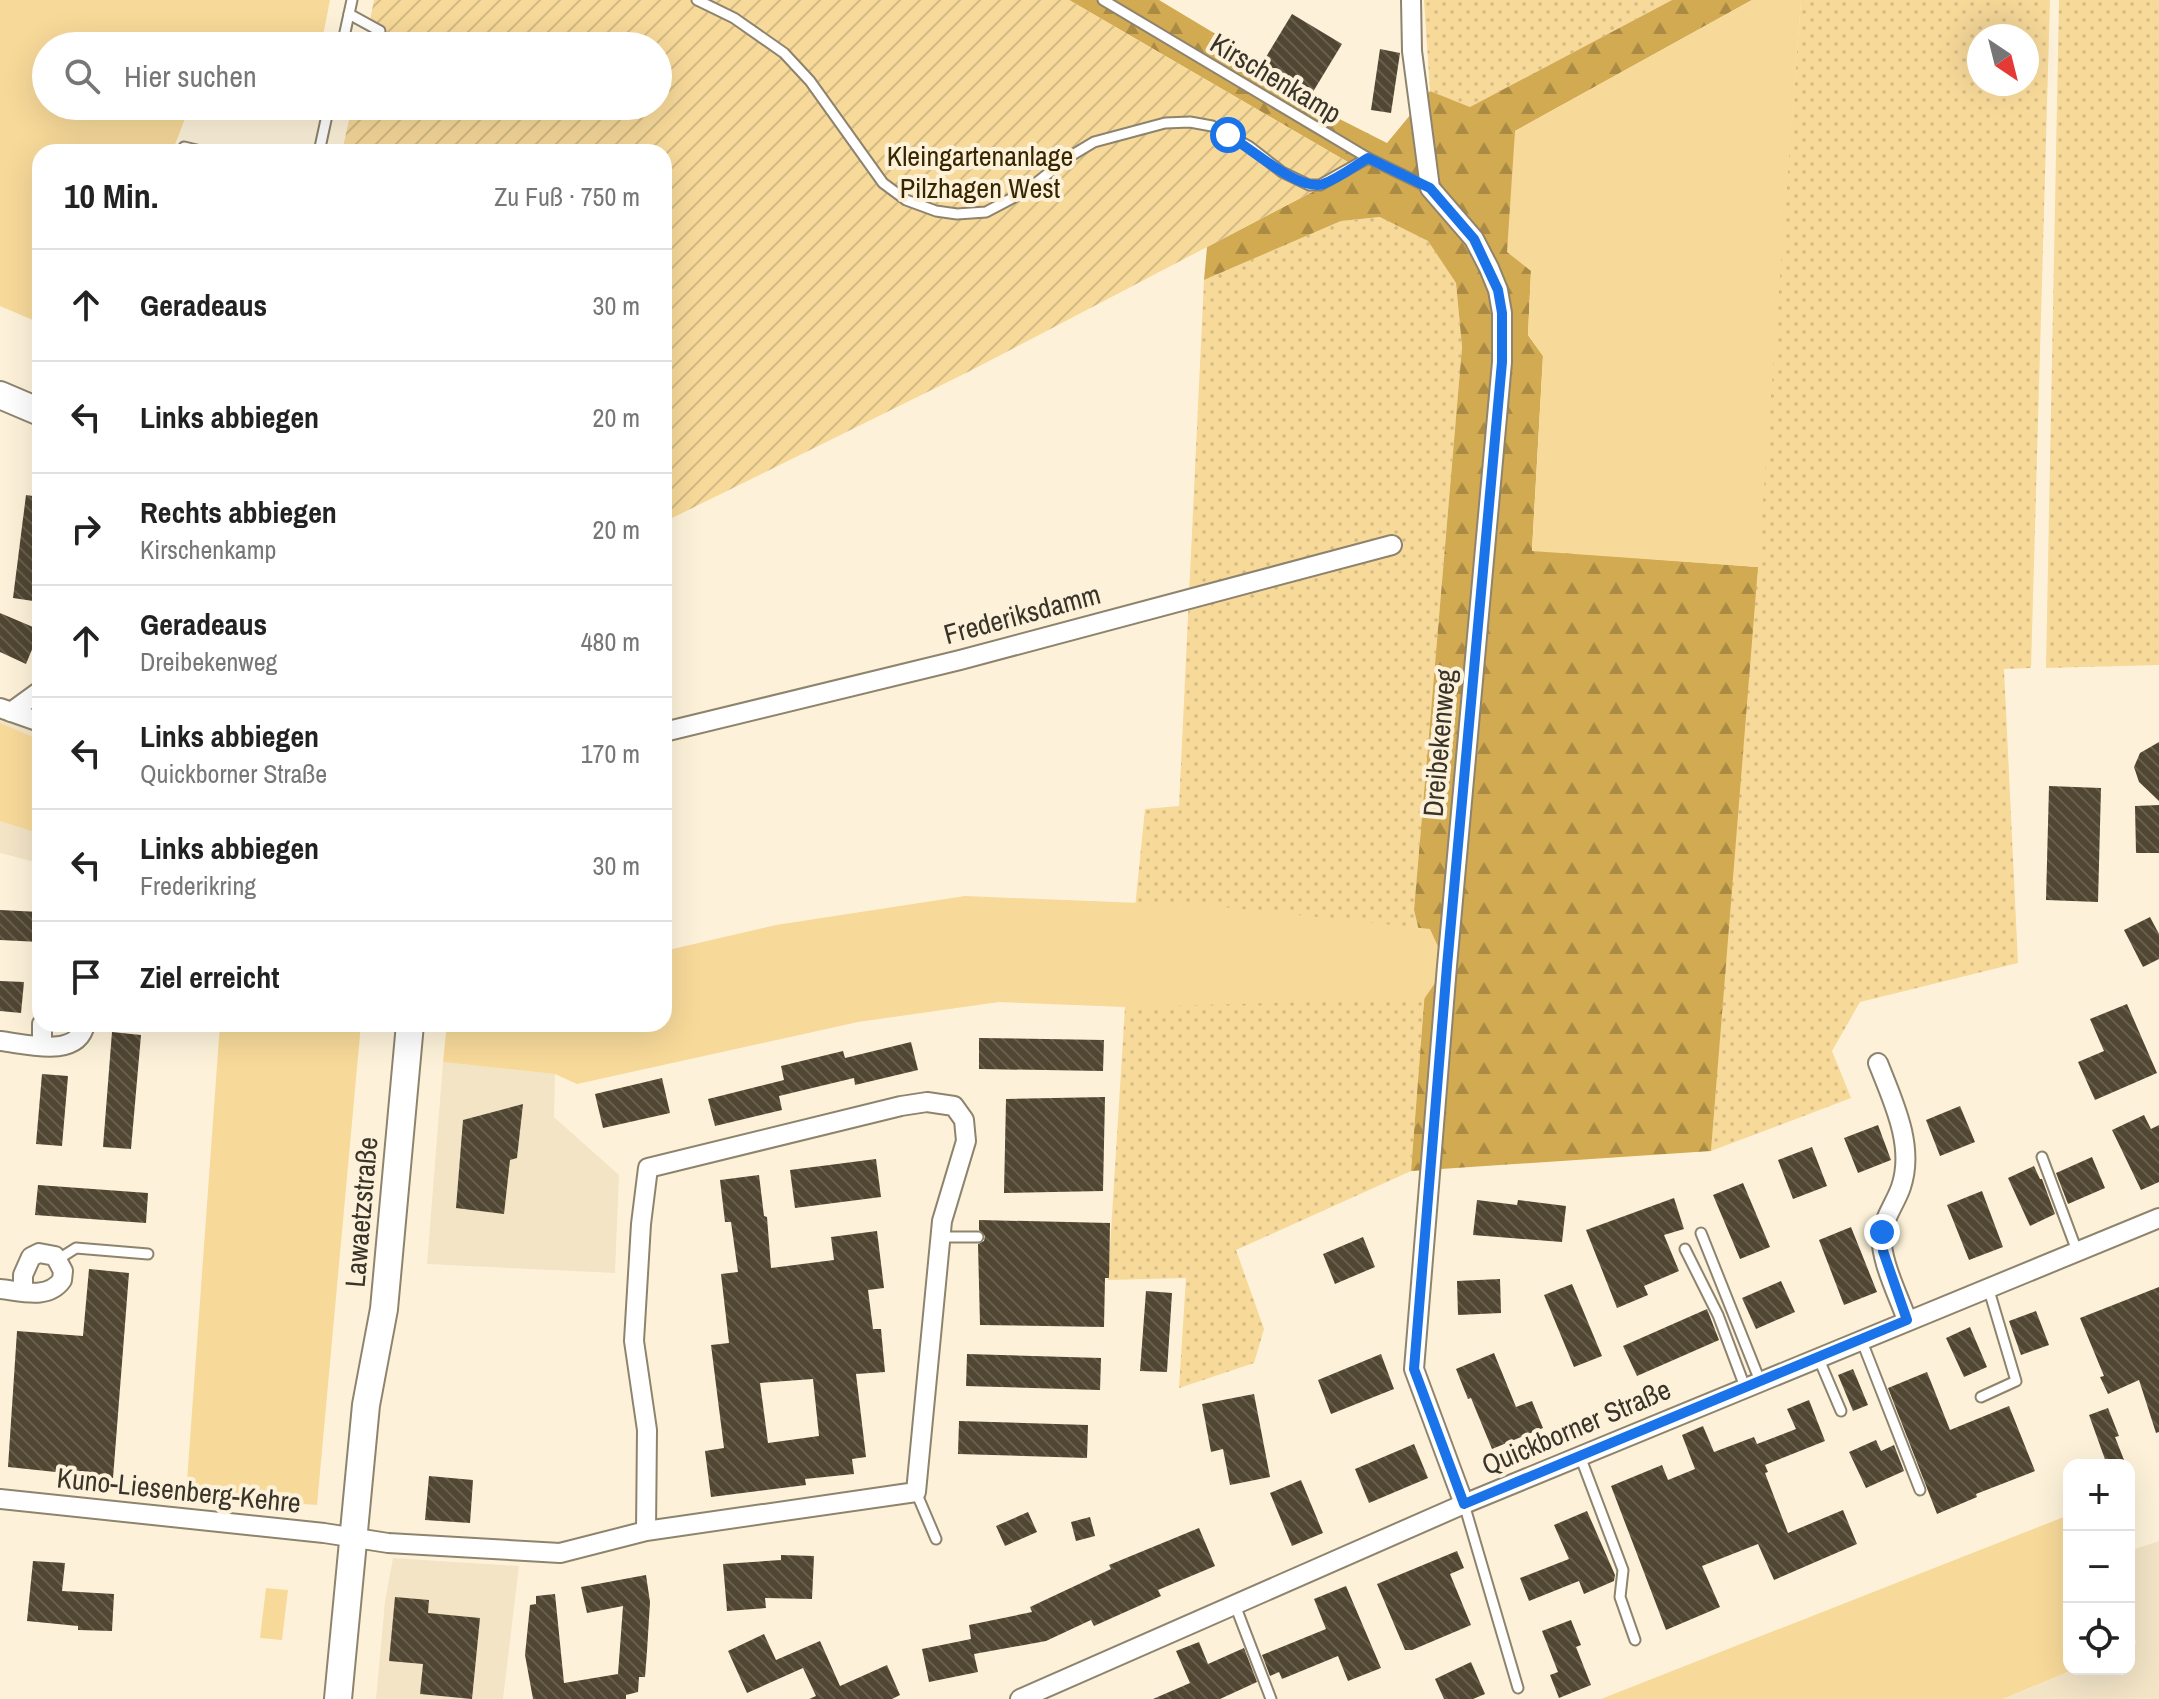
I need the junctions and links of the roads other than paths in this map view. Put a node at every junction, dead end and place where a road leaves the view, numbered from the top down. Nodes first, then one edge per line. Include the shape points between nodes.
1 (352, 0) edge
2 (697, 0) edge
3 (1103, 0) edge
4 (1411, 0) edge
5 (349, 14) junction
6 (380, 31) dead end
7 (345, 32) edge
8 (326, 120) edge
9 (321, 144) edge
10 (1368, 158) junction
11 (1430, 188) junction
12 (0, 395) edge
13 (32, 409) edge
14 (1392, 545) dead end
15 (32, 695) edge
16 (5, 710) edge
17 (32, 719) edge
18 (672, 730) edge
19 (42, 1032) edge
20 (83, 1032) edge
21 (393, 1032) edge
22 (409, 1032) edge
23 (0, 1041) edge
24 (42, 1045) junction
25 (1878, 1063) dead end
26 (2042, 1157) dead end
27 (2159, 1218) edge
28 (1701, 1233) dead end
29 (940, 1237) junction
30 (978, 1237) dead end
31 (1685, 1249) dead end
32 (2077, 1251) junction
33 (148, 1254) dead end
34 (57, 1260) junction
35 (1988, 1287) junction
36 (0, 1289) edge
37 (23, 1291) junction
38 (1907, 1320) junction
39 (1861, 1339) junction
40 (1818, 1357) junction
41 (1752, 1384) junction
42 (1981, 1397) dead end
43 (366, 1405) junction
44 (1841, 1411) dead end
45 (1580, 1456) junction
46 (1920, 1490) dead end
47 (916, 1492) junction
48 (0, 1499) edge
49 (1464, 1504) junction
50 (646, 1531) junction
51 (352, 1536) junction
52 (936, 1539) dead end
53 (1235, 1605) junction
54 (1635, 1640) dead end
55 (1518, 1688) dead end
56 (338, 1699) edge
57 (1020, 1699) edge
58 (1271, 1699) edge

1 - 5 lane
2 - 10 lane via 784,53 883,183 906,200 936,211 986,212 1094,142 1165,123 1212,126 1309,185 1320,185
3 - 10 lane, Kirschenkamp
4 - 11 street via 1412,51
5 - 6 lane
5 - 7 lane
8 - 9 lane
10 - 11 lane, Kirschenkamp
11 - 49 street, Dreibekenweg via 1474,239 1498,290 1502,313 1414,1369
12 - 13 street
14 - 18 street, Frederiksdamm
15 - 16 street
16 - 17 street
19 - 24 street
20 - 24 street via 68,1046
21 - 43 street, Lawaetzstraße via 366,1308
22 - 43 street, Lawaetzstraße via 384,1309
23 - 24 street
25 - 38 street via 1905,1142 1901,1190 1882,1232 1883,1251
26 - 32 lane
27 - 32 street, Quickborner Straße
28 - 41 lane
29 - 30 lane
29 - 47 street
29 - 50 street via 966,1141 964,1120 954,1106 901,1106 648,1168 634,1341 647,1430
31 - 41 lane
32 - 35 street, Quickborner Straße
33 - 34 lane via 76,1248
34 - 37 street via 46,1253 31,1257
34 - 37 street via 63,1271 59,1284 46,1292
35 - 38 street, Quickborner Straße
35 - 42 lane via 2016,1381
36 - 37 street
38 - 39 street, Quickborner Straße
39 - 40 street, Quickborner Straße
39 - 46 lane
40 - 41 street, Quickborner Straße
40 - 44 lane
41 - 45 street, Quickborner Straße
43 - 51 street, Lawaetzstraße
45 - 49 street, Quickborner Straße
45 - 54 lane via 1623,1570 1620,1597
47 - 50 street, Kuno-Liesenberg-Kehre
47 - 52 lane
48 - 51 street, Kuno-Liesenberg-Kehre
49 - 53 street, Quickborner Straße
49 - 55 lane
50 - 51 street, Kuno-Liesenberg-Kehre via 560,1553 388,1543
51 - 56 street, Lawaetzstraße
53 - 57 street, Quickborner Straße
53 - 58 lane

